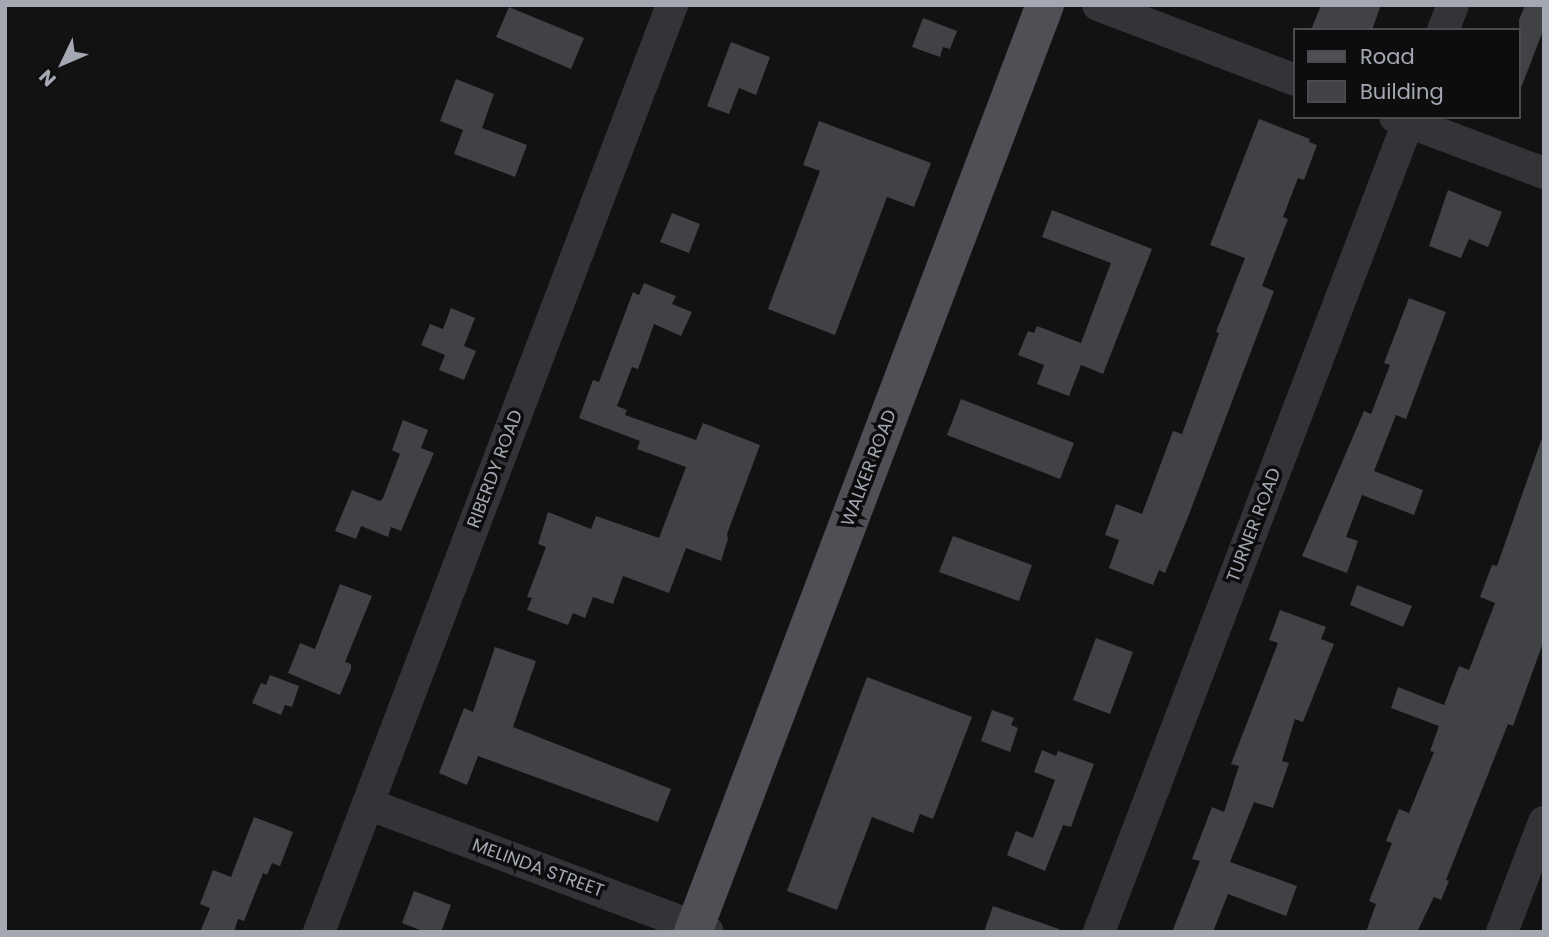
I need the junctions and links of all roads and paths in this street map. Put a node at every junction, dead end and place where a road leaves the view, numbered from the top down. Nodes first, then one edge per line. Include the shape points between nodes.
1 (672, 5) edge
2 (1045, 5) edge
3 (1098, 5) edge
4 (1452, 5) edge
5 (1444, 28) edge
6 (1294, 80) edge
7 (1404, 119) edge
8 (1544, 173) edge
9 (368, 804) junction
10 (1544, 822) edge
11 (699, 930) edge
12 (319, 932) edge
13 (1099, 932) edge
14 (1502, 932) edge

1 - 9 street, RIBERDY ROAD
2 - 11 main road, WALKER ROAD
3 - 6 street
4 - 5 street
7 - 8 street
7 - 13 street, TURNER ROAD
9 - 11 street, MELINDA STREET
9 - 12 street, RIBERDY ROAD
10 - 14 street

